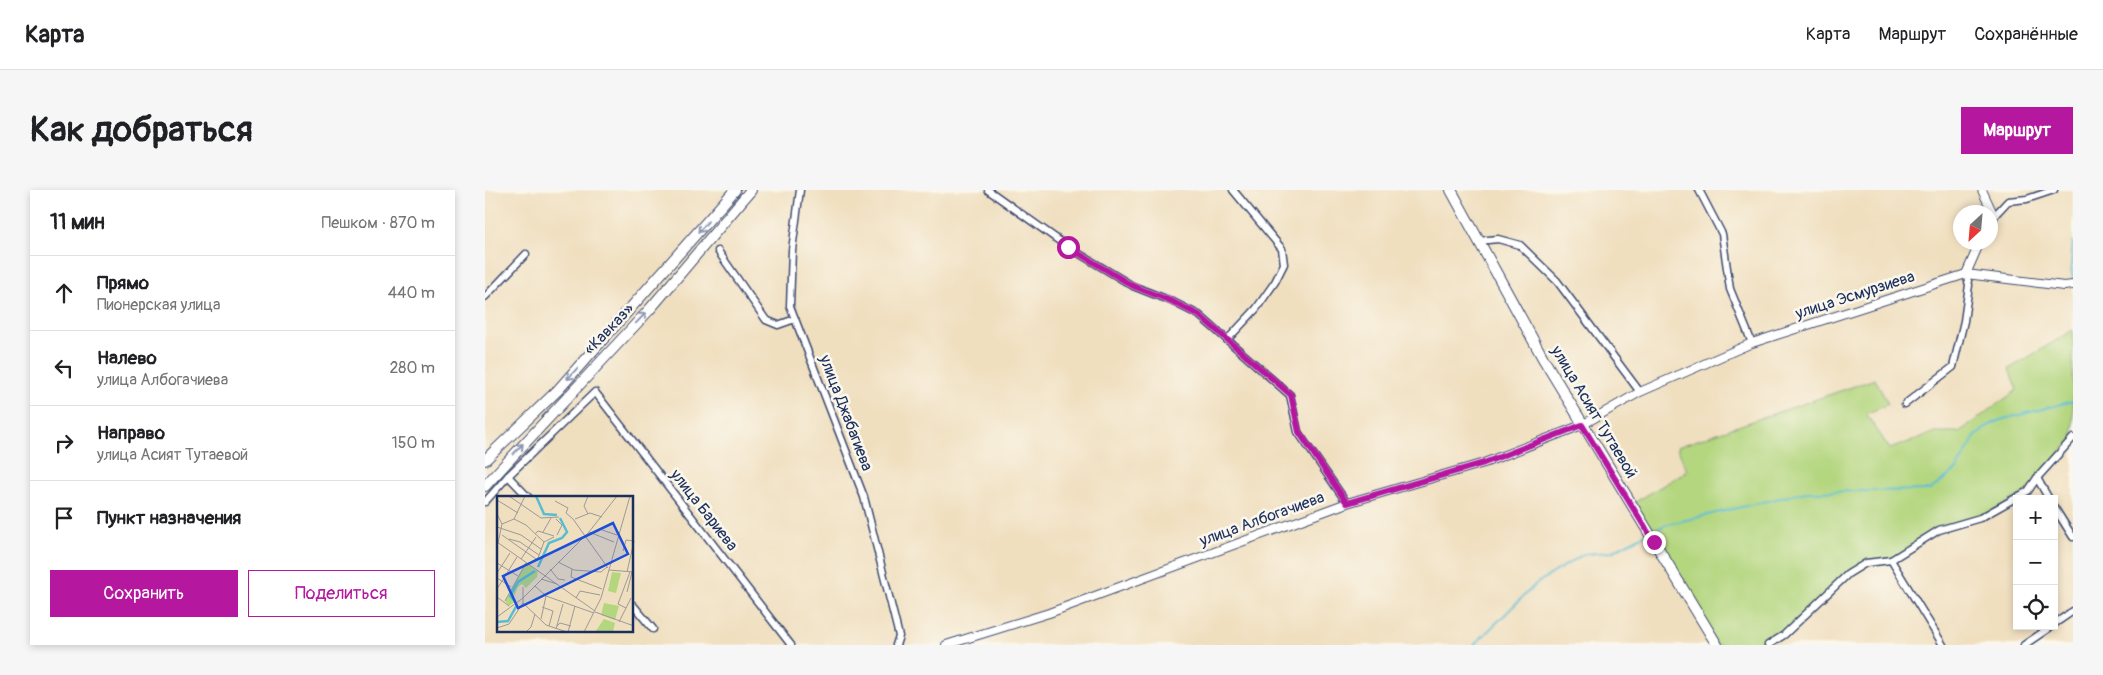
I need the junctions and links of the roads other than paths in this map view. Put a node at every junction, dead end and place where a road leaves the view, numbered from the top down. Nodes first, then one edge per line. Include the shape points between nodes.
1 (735, 190) edge
2 (751, 190) edge
3 (800, 190) edge
4 (988, 190) edge
5 (1233, 190) edge
6 (1451, 190) edge
7 (1699, 190) edge
8 (1982, 190) edge
9 (2054, 190) edge
10 (1987, 205) edge
11 (1998, 212) edge
12 (1478, 241) junction
13 (1976, 250) edge
14 (718, 251) dead end
15 (526, 254) dead end
16 (1966, 274) junction
17 (2073, 285) edge
18 (485, 297) edge
19 (795, 319) junction
20 (1227, 340) junction
21 (1752, 343) junction
22 (1640, 392) junction
23 (1905, 404) dead end
24 (1582, 425) junction
25 (2073, 438) edge
26 (485, 460) edge
27 (508, 476) junction
28 (2037, 478) junction
29 (485, 486) edge
30 (2047, 495) edge
31 (527, 496) edge
32 (485, 502) edge
33 (1347, 503) junction
34 (2058, 513) edge
35 (2073, 537) edge
36 (1891, 560) junction
37 (634, 606) edge
38 (2073, 611) edge
39 (2058, 622) edge
40 (653, 629) dead end
41 (2046, 630) edge
42 (791, 645) edge
43 (895, 645) edge
44 (946, 645) edge
45 (1717, 645) edge
46 (1768, 645) edge
47 (1943, 645) edge
48 (2024, 645) edge

1 -> 26 main road, «Кавказ» via 558,390
29 -> 2 main road, «Кавказ» via 650,309
3 - 19 street, улица Джабагиева via 792,250 790,306
4 - 20 street via 1068,247 1133,286 1199,315
5 - 20 street via 1282,249 1284,264 1256,309
6 - 12 main road, улица Асият Тутаевой
7 - 21 street via 1723,234 1730,289
8 - 10 street
9 - 11 street via 2008,201
12 - 22 street via 1498,240 1520,246 1557,281
12 - 24 main road, улица Асият Тутаевой
13 - 16 street
14 - 19 street via 766,320 778,325
15 - 18 street
16 - 17 street
16 - 21 street, улица Эсмурзиева
16 - 23 street via 1968,294 1953,367
19 - 43 street, улица Джабагиева via 864,497 899,636
20 - 33 street via 1291,395 1299,432
21 - 22 street, улица Эсмурзиева
22 - 24 street, улица Албогачиева
24 - 33 street, улица Албогачиева via 1484,463
24 - 45 main road, улица Асият Тутаевой
25 - 28 street
27 - 31 street
27 - 32 street
27 - 42 street, улица Бариева via 595,392
28 - 30 street
28 - 36 street via 2028,491 1979,518 1939,530
33 - 44 street, улица Албогачиева via 1049,612
34 - 35 street
36 - 46 street via 1866,563 1848,574 1784,635
36 - 47 street
37 - 40 street
38 - 39 street
41 - 48 street

